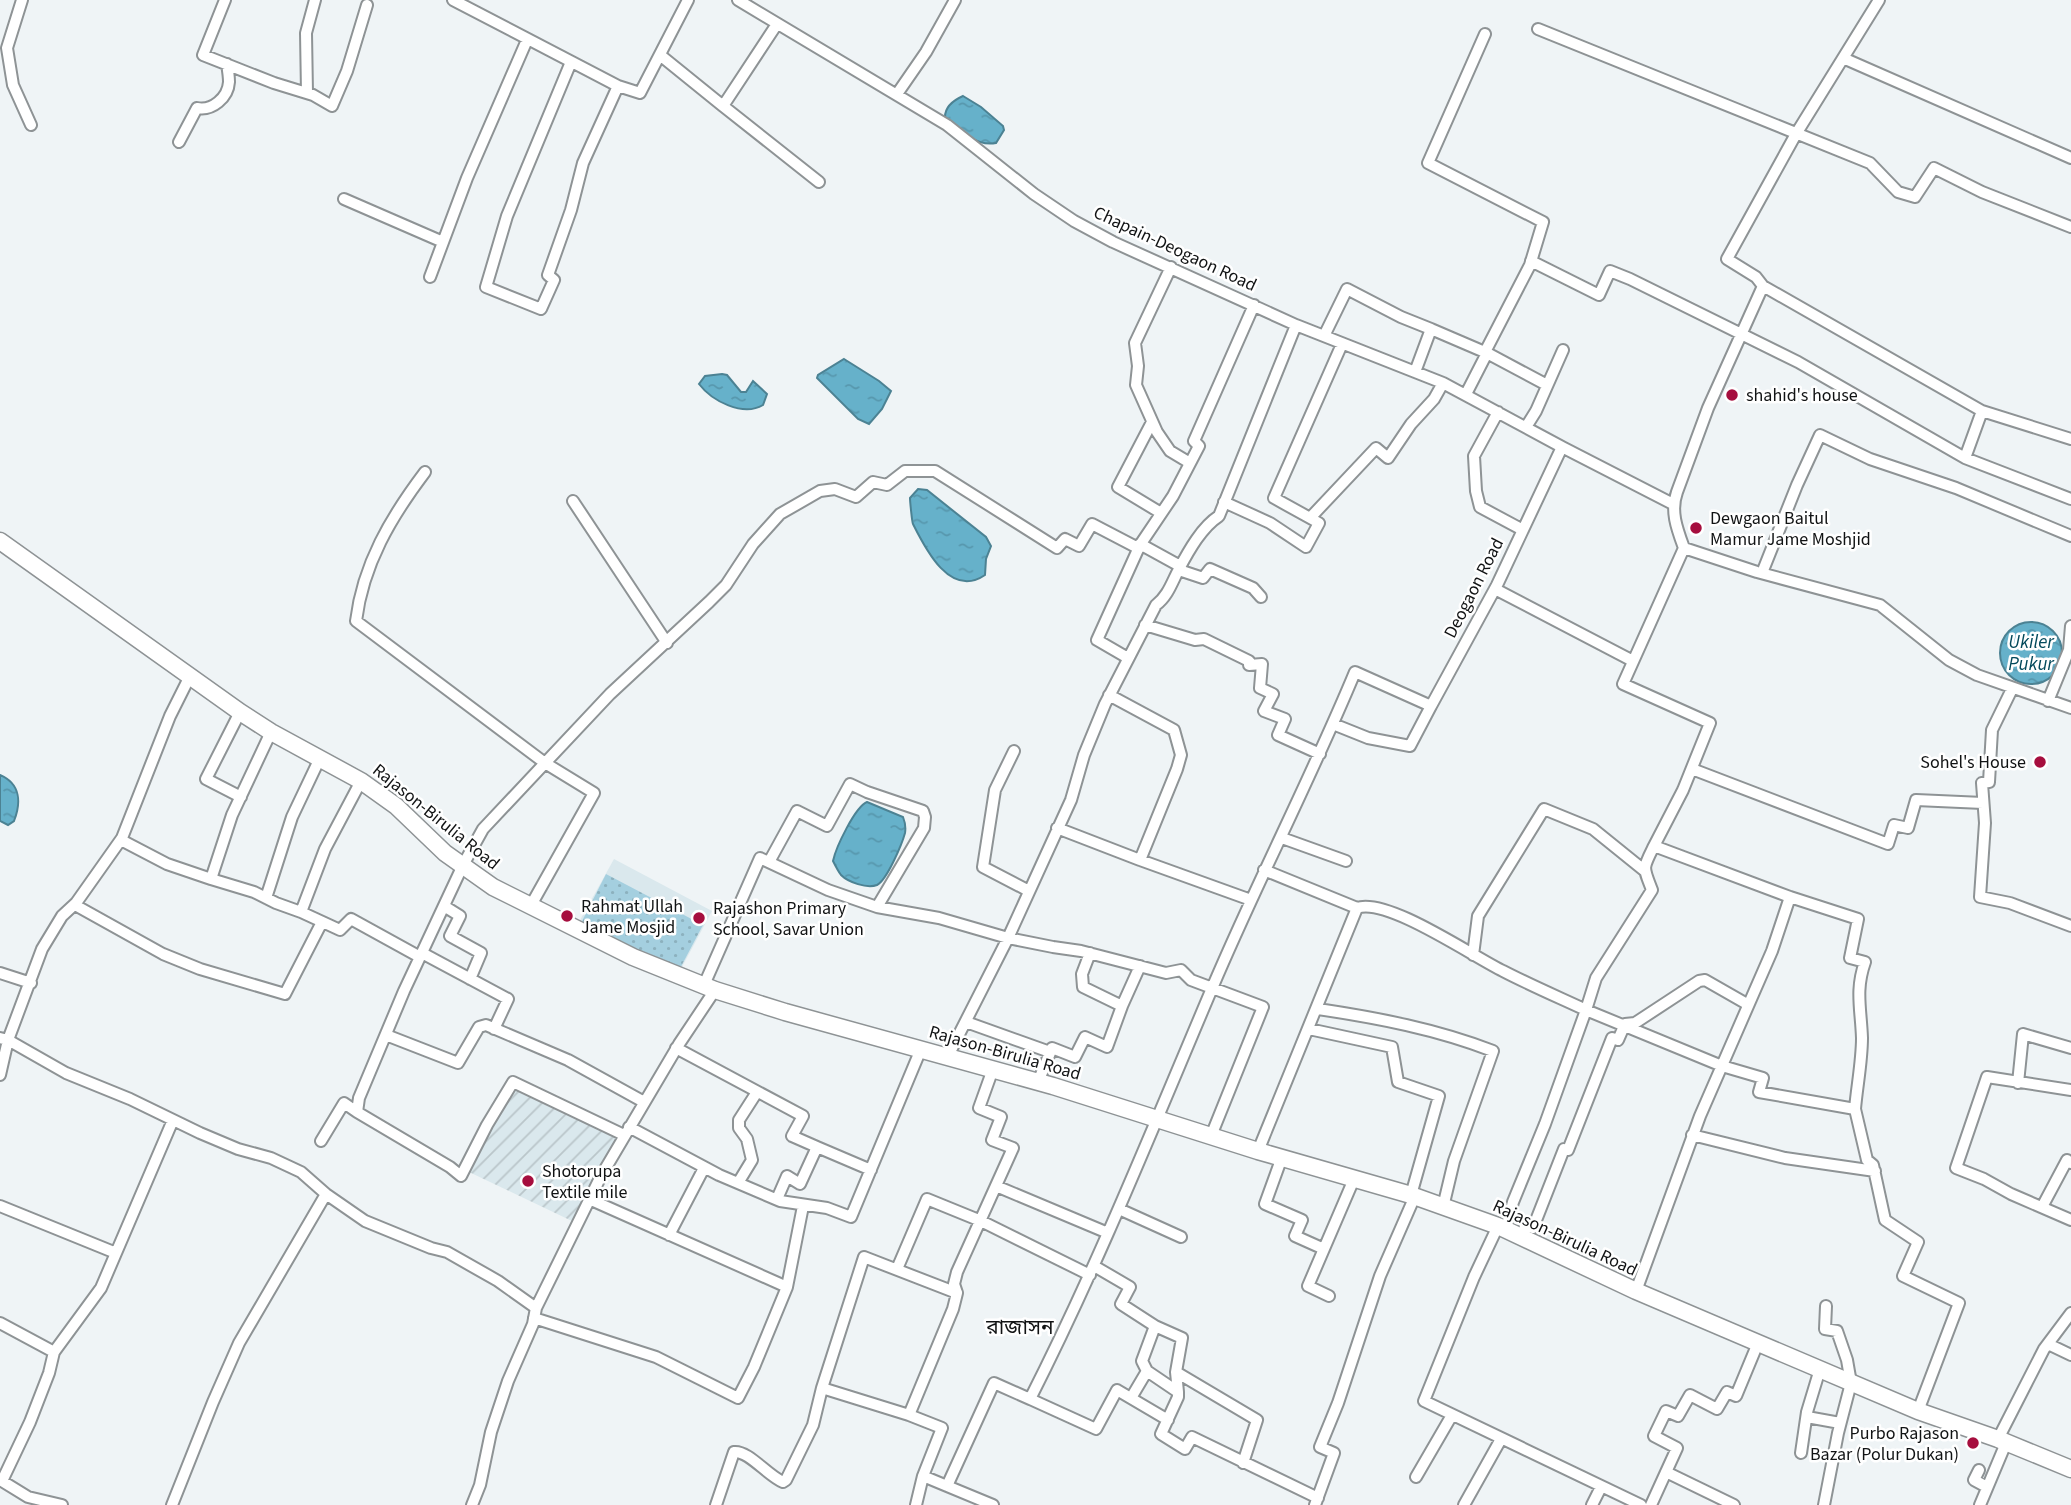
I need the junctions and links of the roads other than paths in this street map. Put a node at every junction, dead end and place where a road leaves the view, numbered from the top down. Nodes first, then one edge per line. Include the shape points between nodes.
1 (22, 0) edge
2 (225, 0) edge
3 (315, 0) edge
4 (354, 0) edge
5 (453, 0) edge
6 (688, 0) edge
7 (738, 0) edge
8 (955, 0) edge
9 (1879, 0) edge
10 (368, 2) edge
11 (776, 24) junction
12 (1538, 30) dead end
13 (1485, 34) dead end
14 (527, 40) junction
15 (660, 55) junction
16 (1843, 58) junction
17 (571, 62) junction
18 (227, 64) junction
19 (618, 86) junction
20 (307, 93) junction
21 (897, 94) junction
22 (723, 106) junction
23 (31, 125) dead end
24 (1796, 134) junction
25 (179, 142) dead end
26 (2071, 158) edge
27 (819, 182) dead end
28 (344, 199) dead end
29 (2071, 228) edge
30 (443, 242) junction
31 (1531, 261) junction
32 (1171, 267) junction
33 (430, 277) dead end
34 (1763, 286) junction
35 (1254, 305) junction
36 (1296, 325) junction
37 (1431, 329) junction
38 (1741, 333) junction
39 (1324, 336) junction
40 (1342, 344) junction
41 (1563, 350) dead end
42 (1486, 353) junction
43 (1415, 372) junction
44 (1443, 383) junction
45 (1547, 385) junction
46 (1466, 394) junction
47 (1982, 411) junction
48 (1498, 412) junction
49 (1152, 422) junction
50 (1526, 427) junction
51 (2071, 439) edge
52 (1562, 447) junction
53 (1965, 458) junction
54 (1190, 463) junction
55 (425, 472) dead end
56 (2071, 499) edge
57 (573, 501) dead end
58 (1224, 502) junction
59 (1672, 504) junction
60 (1161, 513) junction
61 (1310, 518) junction
62 (1523, 530) junction
63 (2071, 536) edge
64 (0, 541) edge
65 (1139, 546) junction
66 (1684, 548) junction
67 (1180, 568) junction
68 (1762, 573) junction
69 (1495, 589) junction
70 (1261, 597) dead end
71 (1145, 625) junction
72 (2071, 626) edge
73 (667, 643) junction
74 (1128, 658) junction
75 (1633, 661) junction
76 (190, 676) junction
77 (2012, 689) junction
78 (1109, 695) junction
79 (2048, 701) junction
80 (1431, 706) junction
81 (2071, 708) edge
82 (240, 712) junction
83 (1333, 724) junction
84 (271, 732) junction
85 (1014, 751) dead end
86 (1320, 754) junction
87 (320, 758) junction
88 (545, 763) junction
89 (1692, 769) junction
90 (361, 781) junction
91 (241, 797) junction
92 (1983, 803) junction
93 (1058, 828) junction
94 (1282, 838) junction
95 (121, 840) junction
96 (1654, 846) junction
97 (1140, 860) junction
98 (1346, 861) dead end
99 (769, 862) junction
100 (463, 865) junction
101 (1264, 870) junction
102 (1645, 871) junction
103 (211, 879) junction
104 (1029, 891) junction
105 (1790, 897) junction
106 (266, 898) junction
107 (1251, 900) junction
108 (75, 905) junction
109 (443, 906) junction
110 (530, 907) junction
111 (877, 907) junction
112 (1357, 908) junction
113 (301, 912) junction
114 (322, 922) junction
115 (2071, 926) edge
116 (1008, 937) junction
117 (1090, 953) junction
118 (421, 955) junction
119 (1473, 955) junction
120 (1140, 965) junction
121 (0, 973) edge
122 (470, 979) junction
123 (31, 983) junction
124 (1213, 986) junction
125 (709, 988) junction
126 (1747, 1004) junction
127 (1122, 1006) junction
128 (1318, 1009) junction
129 (1586, 1010) junction
130 (966, 1022) junction
131 (1625, 1024) junction
132 (494, 1029) junction
133 (1310, 1029) junction
134 (386, 1035) junction
135 (4, 1039) edge
136 (676, 1048) junction
137 (2071, 1048) edge
138 (921, 1049) junction
139 (1050, 1052) junction
140 (948, 1056) junction
141 (1722, 1066) junction
142 (993, 1069) junction
143 (0, 1075) edge
144 (1038, 1082) junction
145 (2018, 1083) junction
146 (2071, 1090) edge
147 (757, 1091) junction
148 (643, 1102) junction
149 (1855, 1109) junction
150 (356, 1112) junction
151 (1158, 1118) junction
152 (173, 1120) junction
153 (627, 1131) junction
154 (1692, 1135) junction
155 (1211, 1136) junction
156 (321, 1141) dead end
157 (817, 1147) junction
158 (1258, 1151) junction
159 (1282, 1157) junction
160 (2071, 1163) edge
161 (704, 1168) junction
162 (871, 1170) junction
163 (1875, 1171) junction
164 (1354, 1179) junction
165 (738, 1183) junction
166 (996, 1186) junction
167 (326, 1194) junction
168 (1413, 1196) junction
169 (589, 1199) junction
170 (777, 1199) junction
171 (0, 1206) edge
172 (803, 1206) junction
173 (1444, 1207) junction
174 (2042, 1207) junction
175 (1119, 1209) junction
176 (2071, 1220) edge
177 (981, 1221) junction
178 (1502, 1227) junction
179 (1108, 1233) junction
180 (669, 1235) junction
181 (1181, 1237) dead end
182 (1524, 1237) junction
183 (1324, 1249) junction
184 (116, 1253) junction
185 (897, 1269) junction
186 (1092, 1270) junction
187 (787, 1287) junction
188 (1636, 1291) junction
189 (957, 1293) junction
190 (1329, 1296) dead end
191 (1826, 1306) dead end
192 (535, 1313) junction
193 (2071, 1313) edge
194 (0, 1323) edge
195 (1155, 1326) junction
196 (1758, 1343) junction
197 (2048, 1344) junction
198 (54, 1352) junction
199 (2071, 1355) edge
200 (1820, 1369) junction
201 (1147, 1371) junction
202 (1176, 1372) junction
203 (1851, 1383) junction
204 (822, 1388) junction
205 (1178, 1392) junction
206 (1131, 1398) junction
207 (1030, 1399) junction
208 (1918, 1410) junction
209 (909, 1415) junction
210 (1452, 1415) junction
211 (1807, 1417) junction
212 (1168, 1420) junction
213 (1840, 1423) junction
214 (1501, 1439) junction
215 (2002, 1441) junction
216 (1801, 1453) dead end
217 (1244, 1463) junction
218 (2071, 1469) edge
219 (1979, 1470) dead end
220 (1665, 1472) junction
221 (923, 1476) junction
222 (1416, 1477) dead end
223 (1, 1481) edge
224 (947, 1486) junction
225 (1601, 1487) junction
226 (1987, 1487) junction
227 (1317, 1501) edge
228 (477, 1503) edge
229 (62, 1505) edge
230 (172, 1505) edge
231 (716, 1505) edge
232 (916, 1505) edge
233 (993, 1505) edge
234 (1464, 1505) edge
235 (1592, 1505) edge
236 (1642, 1505) edge
237 (1651, 1505) edge
238 (1734, 1505) edge
239 (1824, 1505) edge
240 (1980, 1505) edge

1 - 23 street via 7,48 13,85
2 - 18 street via 203,55
3 - 20 street via 306,33
4 - 10 street
5 - 14 street
6 - 15 street
7 - 11 street, Chapain-Deogaon Road
8 - 21 street
9 - 16 street
10 - 20 street via 332,106
11 - 21 street, Chapain-Deogaon Road
11 - 22 street
12 - 24 street
13 - 31 street via 1427,163 1543,222
14 - 17 street
14 - 30 street
15 - 19 street via 640,93
15 - 22 street
16 - 24 street
16 - 26 street
17 - 19 street
17 - 19 street via 508,216 486,287 541,309 554,280 548,275 583,163
18 - 20 street
18 - 25 street via 229,85 219,102 197,108
21 - 32 street, Chapain-Deogaon Road via 947,125 1074,221
22 - 27 street
24 - 29 street via 1870,163 1898,192 1915,197 1934,169
24 - 34 street via 1727,259
28 - 30 street
30 - 33 street
31 - 38 street via 1599,295 1610,271
31 - 42 street
32 - 35 street, Chapain-Deogaon Road
32 - 49 street via 1135,343 1136,386
34 - 38 street
34 - 47 street
35 - 36 street, Chapain-Deogaon Road
35 - 54 street via 1194,441 1199,446
36 - 39 street, Chapain-Deogaon Road
36 - 58 street
37 - 39 street via 1347,289
37 - 42 street
37 - 43 street
38 - 53 street
38 - 59 street
39 - 40 street, Chapain-Deogaon Road
40 - 43 street, Chapain-Deogaon Road
40 - 61 street via 1274,498
41 - 45 street
42 - 45 street
42 - 46 street
43 - 44 street, Chapain-Deogaon Road
44 - 46 street, Chapain-Deogaon Road
44 - 61 street via 1388,458 1376,448
45 - 50 street
46 - 48 street, Chapain-Deogaon Road
47 - 51 street
47 - 53 street
48 - 50 street, Chapain-Deogaon Road
48 - 62 street via 1474,456 1476,491 1480,507
49 - 54 street via 1170,451
49 - 60 street via 1118,487
50 - 52 street, Chapain-Deogaon Road
52 - 59 street
52 - 62 street, Deogaon Road
53 - 56 street
54 - 60 street
55 - 88 street via 371,559 359,593 356,621
57 - 73 street
58 - 61 street via 1270,523 1306,547 1319,523
58 - 67 street via 1219,516 1209,523
59 - 66 street
60 - 65 street
62 - 69 street, Deogaon Road
63 - 68 street via 1819,435
64 - 76 street, Rajason-Birulia Road
65 - 67 street
65 - 73 street via 1092,524 1079,545 1065,539 1057,548 935,471 905,471 887,485 873,482 856,497 835,489 820,491 779,514 726,585
65 - 74 street via 1097,640
66 - 68 street
66 - 75 street
67 - 70 street via 1203,578 1210,569 1253,588
67 - 71 street
68 - 77 street via 1880,605 1950,660
69 - 75 street
69 - 80 street, Deogaon Road
71 - 74 street
71 - 86 street via 1204,639 1249,665 1262,664 1261,688 1273,694 1264,711 1285,719 1278,735
72 - 79 street via 2069,650
73 - 88 street via 610,694
74 - 78 street
75 - 89 street via 1623,684 1710,723
76 - 82 street, Rajason-Birulia Road
76 - 95 street
77 - 79 street
77 - 92 street via 1992,730
78 - 93 street
78 - 97 street via 1174,730 1181,755
79 - 81 street
80 - 83 street, Deogaon Road via 1410,746 1368,738
80 - 83 street via 1355,672
82 - 84 street, Rajason-Birulia Road
82 - 91 street via 206,779
83 - 86 street
84 - 87 street, Rajason-Birulia Road
84 - 91 street
85 - 104 street via 995,790 983,867
86 - 94 street
87 - 90 street, Rajason-Birulia Road
87 - 106 street via 292,817
88 - 100 street via 483,829
88 - 110 street via 594,793
89 - 92 street via 1888,844 1894,825 1908,828 1916,800
89 - 96 street
90 - 100 street, Rajason-Birulia Road
90 - 113 street via 325,849
91 - 103 street
92 - 115 street via 1980,897
93 - 97 street
93 - 104 street
94 - 98 street
94 - 101 street
95 - 103 street via 167,864
95 - 108 street
96 - 102 street
96 - 105 street
97 - 107 street
99 - 111 street
99 - 111 street via 797,811 827,826 850,784 923,811 924,828
99 - 125 street via 760,858
100 - 109 street
100 - 110 street, Rajason-Birulia Road
101 - 107 street
101 - 112 street
102 - 119 street via 1593,829 1544,809 1478,916
102 - 129 street via 1652,890 1597,978
103 - 106 street
104 - 116 street
105 - 126 street
105 - 149 street via 1858,919 1850,958 1865,962 1858,997 1862,1039
106 - 113 street
107 - 124 street
108 - 114 street via 163,954 285,995
108 - 123 street via 62,916 42,949
109 - 118 street
109 - 122 street via 460,916 450,936 481,953
110 - 125 street, Rajason-Birulia Road
111 - 116 street
112 - 119 street via 1366,905 1402,916
112 - 128 street
113 - 114 street
114 - 118 street via 340,930 351,919
116 - 117 street
116 - 130 street
117 - 120 street
117 - 127 street via 1082,974 1083,987
118 - 122 street
118 - 134 street
119 - 129 street
120 - 124 street via 1166,972 1181,970 1191,980
120 - 127 street
121 - 123 street
122 - 132 street via 508,999
123 - 135 street
124 - 151 street
124 - 155 street via 1263,1007
125 - 136 street
125 - 138 street, Rajason-Birulia Road
126 - 131 street via 1705,980 1635,1023
126 - 141 street
127 - 139 street via 1107,1047 1085,1037 1075,1057 1052,1048
128 - 133 street
128 - 173 street via 1386,1019 1493,1051 1454,1161
129 - 131 street
129 - 178 street
130 - 139 street
130 - 140 street
131 - 141 street
131 - 182 street via 1618,1040 1612,1038 1568,1150 1564,1149 1533,1228 1525,1224
132 - 134 street via 479,1027 458,1063
132 - 148 street via 568,1060
133 - 158 street
133 - 168 street via 1392,1047 1398,1082 1439,1096
134 - 150 street
135 - 143 street
135 - 152 street via 65,1073
136 - 147 street
136 - 148 street
137 - 145 street via 2023,1034
138 - 140 street, Rajason-Birulia Road
138 - 162 street
139 - 144 street
140 - 142 street, Rajason-Birulia Road
141 - 149 street via 1763,1077 1759,1092
141 - 154 street
142 - 144 street, Rajason-Birulia Road
142 - 166 street via 979,1108 1001,1117 992,1140 1013,1149
144 - 151 street, Rajason-Birulia Road
145 - 146 street
145 - 174 street via 1987,1077 1956,1168
147 - 157 street via 803,1116 792,1136
147 - 165 street via 739,1121 752,1160
148 - 153 street
149 - 163 street via 1867,1160
150 - 153 street via 461,1177 513,1082
150 - 156 street via 344,1103
151 - 155 street, Rajason-Birulia Road
151 - 175 street
152 - 167 street via 301,1172
152 - 184 street
153 - 161 street
153 - 169 street
154 - 163 street via 1785,1157
154 - 188 street
155 - 158 street, Rajason-Birulia Road
157 - 162 street
157 - 170 street via 800,1184 787,1176
158 - 159 street, Rajason-Birulia Road
159 - 164 street, Rajason-Birulia Road
159 - 183 street via 1265,1204 1302,1220 1295,1236
160 - 174 street via 2067,1160
161 - 165 street
161 - 180 street
162 - 172 street via 851,1217
163 - 208 street via 1885,1220 1918,1242 1903,1276 1959,1303
164 - 168 street, Rajason-Birulia Road
164 - 183 street
165 - 170 street
166 - 177 street
166 - 179 street
167 - 192 street via 365,1221 447,1252 498,1281
167 - 230 street via 239,1343
168 - 173 street, Rajason-Birulia Road
168 - 227 street via 1320,1447 1334,1453
169 - 180 street
169 - 192 street
170 - 172 street
171 - 184 street
172 - 187 street
173 - 178 street, Rajason-Birulia Road
174 - 176 street
175 - 179 street
175 - 181 street
177 - 185 street via 927,1199
177 - 186 street
177 - 189 street via 957,1272
178 - 182 street, Rajason-Birulia Road
178 - 210 street via 1474,1277 1424,1401
179 - 186 street
180 - 187 street
182 - 188 street, Rajason-Birulia Road
183 - 190 street via 1308,1286
184 - 198 street via 101,1287
185 - 189 street
185 - 204 street via 864,1257
186 - 195 street via 1130,1287 1121,1304
186 - 207 street
187 - 192 street via 738,1398 656,1357
188 - 196 street, Rajason-Birulia Road
189 - 209 street
191 - 203 street via 1825,1329 1837,1331
192 - 228 street via 491,1432
193 - 197 street
194 - 198 street
195 - 201 street via 1142,1361
195 - 202 street via 1181,1339
196 - 200 street, Rajason-Birulia Road
196 - 220 street via 1736,1396 1727,1392 1717,1409 1690,1395 1678,1416 1666,1411 1654,1436 1676,1448
197 - 199 street
197 - 215 street
198 - 223 street via 30,1422
200 - 203 street, Rajason-Birulia Road
200 - 211 street
201 - 205 street
201 - 206 street
202 - 205 street
202 - 217 street via 1257,1420
203 - 208 street, Rajason-Birulia Road
203 - 213 street
204 - 209 street
204 - 231 street via 813,1424 786,1480 776,1479 743,1453 734,1452
205 - 212 street
206 - 207 street via 1117,1390 1096,1429
206 - 212 street
207 - 224 street via 994,1383
208 - 215 street, Rajason-Birulia Road
209 - 221 street via 942,1428
210 - 214 street
210 - 222 street
211 - 213 street
211 - 216 street
212 - 217 street via 1161,1434 1185,1450 1192,1437
213 - 239 street
214 - 225 street
214 - 234 street
215 - 218 street, Rajason-Birulia Road
215 - 226 street
217 - 227 street
219 - 226 street via 1974,1480
220 - 237 street
220 - 238 street
221 - 224 street
221 - 232 street
223 - 229 street via 27,1497
224 - 233 street
225 - 235 street
225 - 236 street
226 - 240 street

